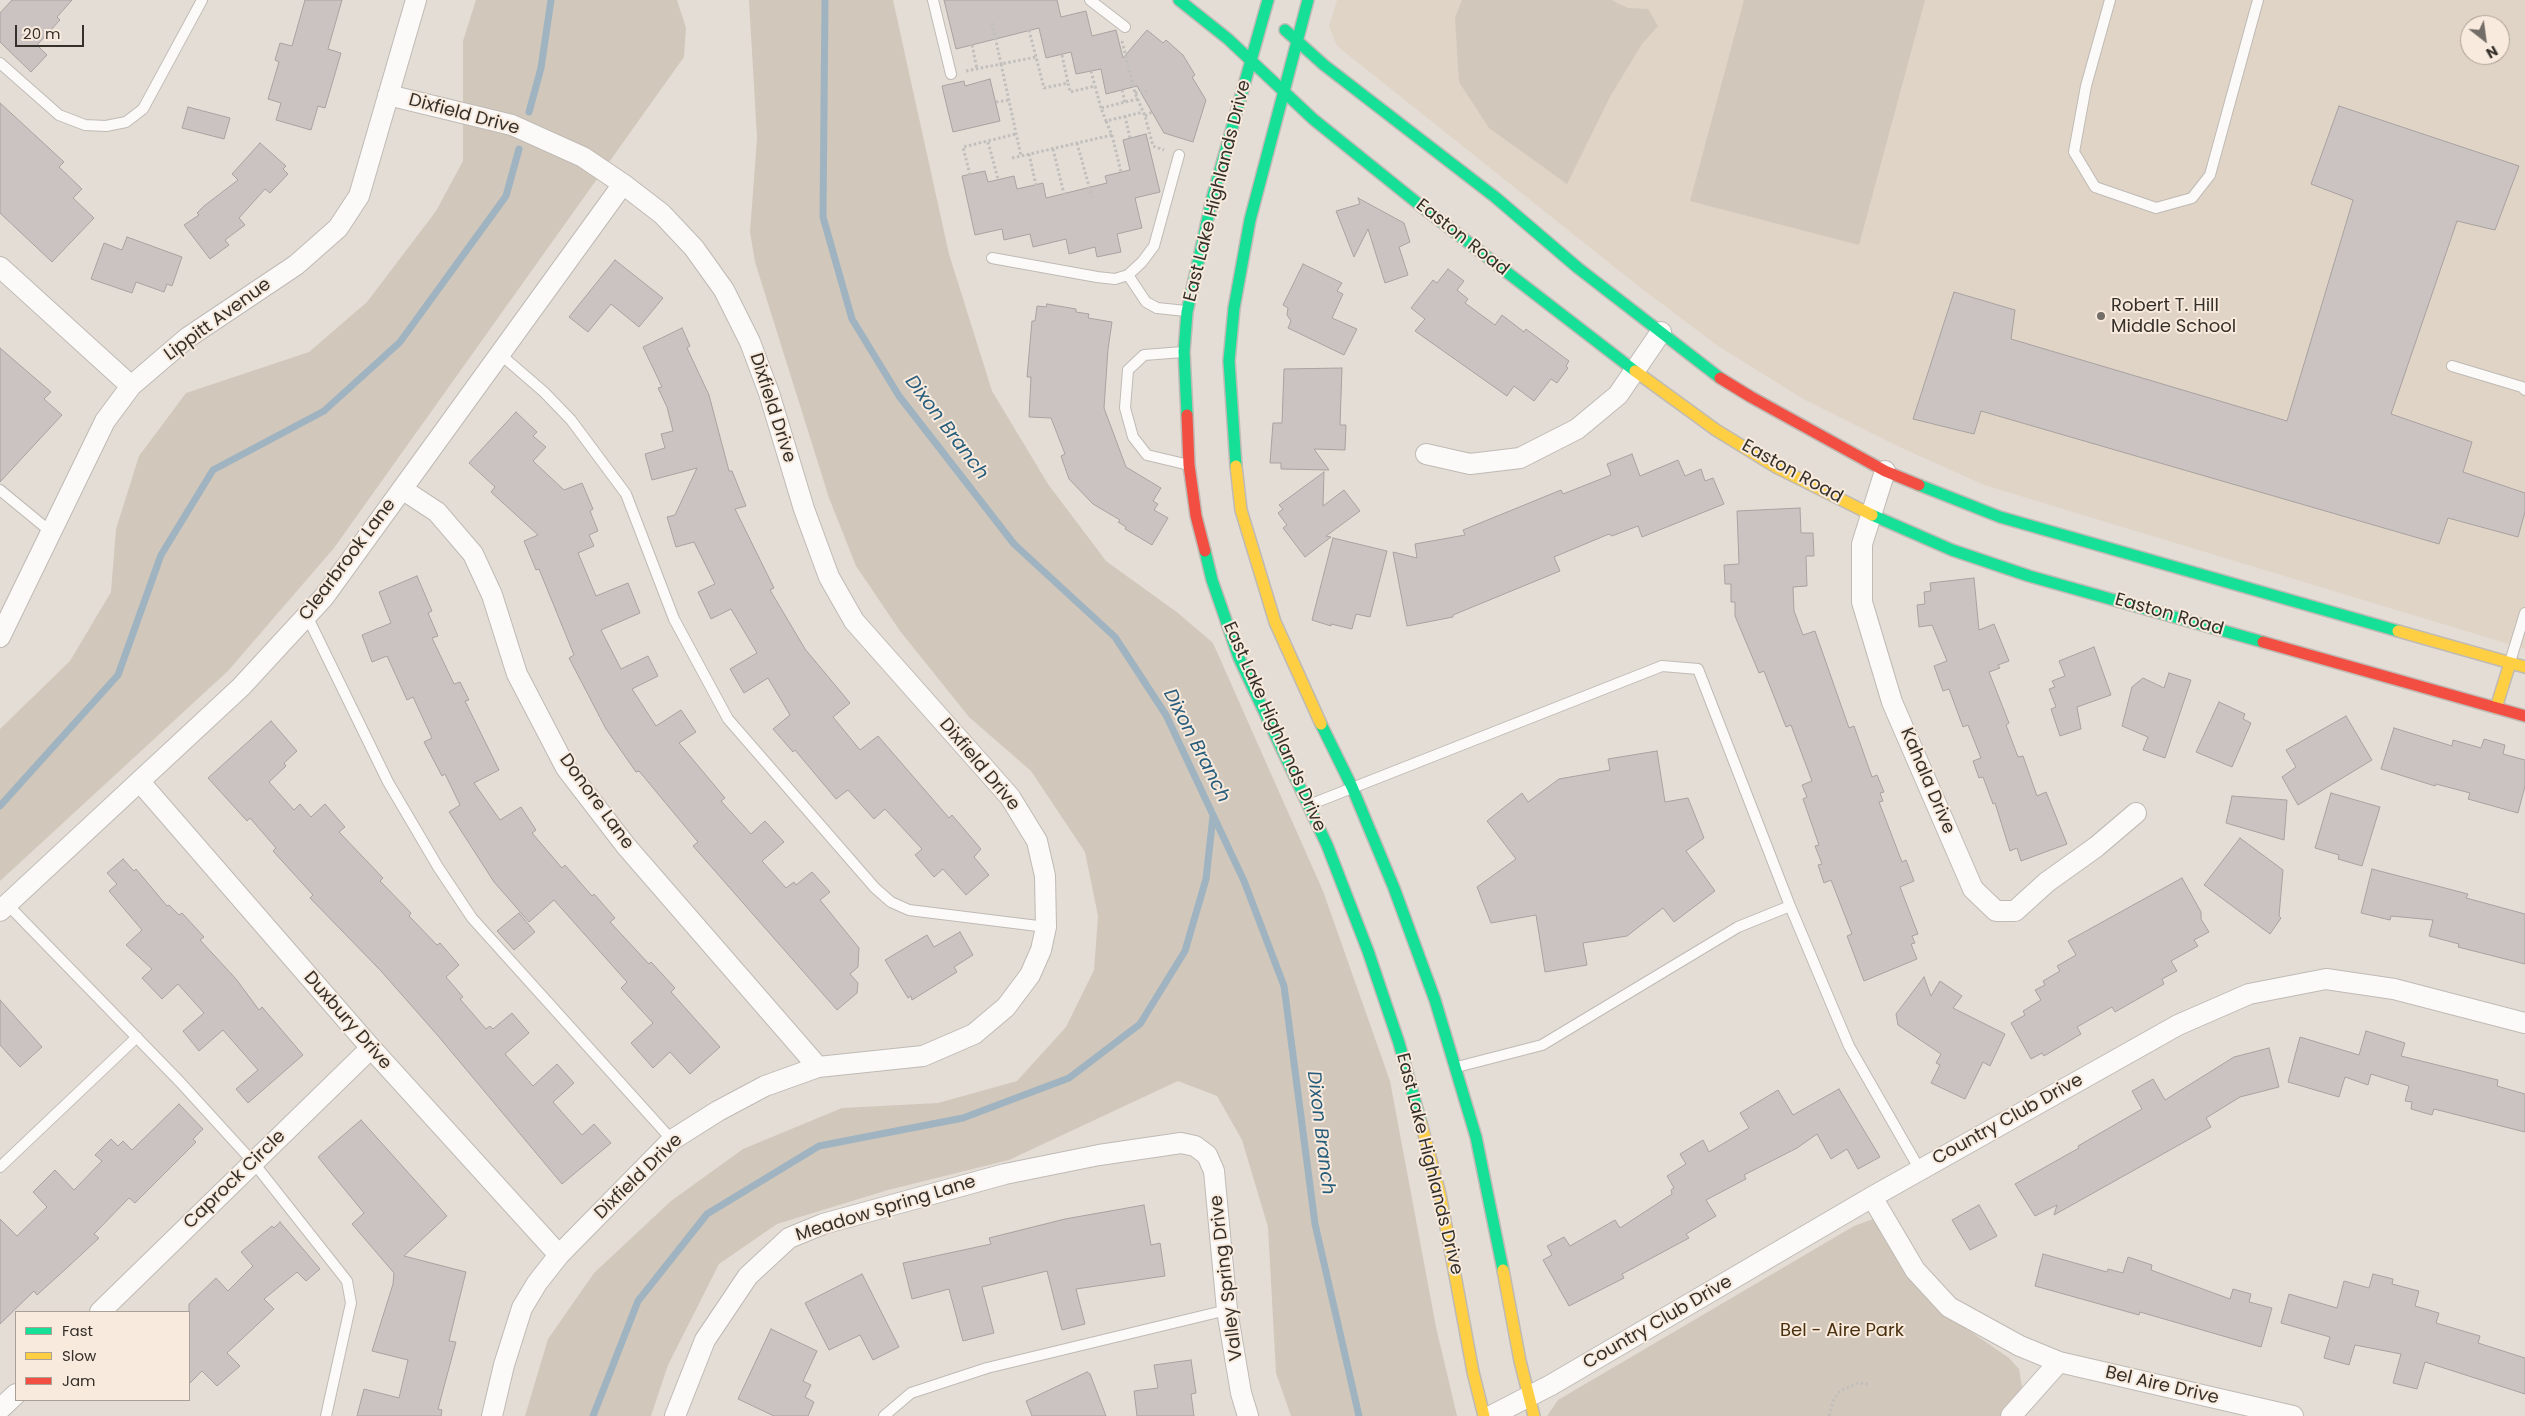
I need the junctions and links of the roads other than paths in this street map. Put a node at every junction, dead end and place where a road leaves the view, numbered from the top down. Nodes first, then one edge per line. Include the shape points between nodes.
1 (202, 0) edge
2 (416, 0) edge
3 (933, 0) edge
4 (1090, 0) edge
5 (1179, 0) edge
6 (1252, 0) edge
7 (1308, 0) edge
8 (2110, 0) edge
9 (2258, 0) edge
10 (1267, 6) edge
11 (1125, 27) road end
12 (1296, 41) junction
13 (1251, 61) junction
14 (0, 63) edge
15 (951, 74) road end
16 (1282, 91) junction
17 (388, 95) junction
18 (1179, 155) road end
19 (623, 184) junction
20 (992, 258) dead end
21 (0, 267) edge
22 (1128, 275) junction
23 (1187, 312) junction
24 (1661, 332) junction
25 (1184, 352) junction
26 (500, 354) junction
27 (2452, 366) dead end
28 (1635, 371) junction
29 (131, 386) junction
30 (2524, 387) edge
31 (1426, 454) dead end
32 (1190, 465) junction
33 (1885, 471) junction
34 (402, 489) junction
35 (0, 490) edge
36 (1870, 514) junction
37 (51, 532) junction
38 (2525, 613) edge
39 (307, 616) junction
40 (0, 637) edge
41 (2510, 662) junction
42 (2525, 667) edge
43 (2496, 708) junction
44 (2525, 716) edge
45 (140, 782) junction
46 (1352, 787) junction
47 (1309, 805) junction
48 (2136, 812) dead end
49 (1790, 906) junction
50 (4, 907) edge
51 (1046, 927) junction
52 (2525, 1023) edge
53 (137, 1037) junction
54 (371, 1048) junction
55 (818, 1067) junction
56 (1456, 1067) junction
57 (672, 1140) junction
58 (1195, 1146) joint
59 (253, 1162) junction
60 (0, 1167) edge
61 (1920, 1170) junction
62 (1872, 1197) junction
63 (559, 1255) junction
64 (1227, 1310) junction
65 (101, 1311) edge
66 (2060, 1362) junction
67 (15, 1395) edge
68 (1527, 1397) junction
69 (0, 1409) edge
70 (326, 1416) edge
71 (492, 1416) edge
72 (676, 1416) edge
73 (884, 1416) edge
74 (1248, 1416) edge
75 (1484, 1416) edge
76 (1491, 1416) edge
77 (1534, 1416) edge
78 (2011, 1416) edge
79 (2293, 1416) edge

1 - 14 lane via 144,109 126,122 86,125 59,115
2 - 17 street, Lippitt Avenue
3 - 15 lane
4 - 11 lane
5 - 13 main road, Easton Road via 1228,38
6 - 10 main road
7 - 12 main road
8 - 9 lane via 2086,86 2074,152 2095,187 2156,208 2192,198 2210,175
10 - 12 main road
10 - 13 main road, East Lake Highlands Drive
12 - 16 main road
12 - 24 main road
13 - 16 main road, Easton Road
13 - 23 main road, East Lake Highlands Drive via 1212,199
16 - 28 main road, Easton Road via 1421,206
16 - 46 main road via 1250,220 1234,308 1231,414 1241,510 1274,622
17 - 19 street, Dixfield Drive via 512,126 582,157
17 - 29 street, Lippitt Avenue via 359,196 338,228 296,265 187,338
18 - 22 lane via 1154,246
19 - 26 street, Clearbrook Lane
19 - 51 street, Dixfield Drive via 668,221 694,248 724,290 750,342 769,392 804,509 829,577 854,621 1014,805 1037,841 1045,876
20 - 22 lane via 1097,278 1115,279
21 - 29 street
22 - 23 lane via 1146,302 1157,308
23 - 25 main road, East Lake Highlands Drive
24 - 28 street
24 - 33 main road via 1751,397
25 - 32 main road, East Lake Highlands Drive
25 - 32 lane via 1144,355 1128,370 1125,408 1133,437 1147,455
26 - 34 street, Clearbrook Lane
26 - 51 lane via 571,420 626,494 674,619 728,719 875,888 891,902 909,910
27 - 30 lane
28 - 31 street via 1618,395 1577,429 1520,458 1470,464
28 - 36 main road, Easton Road via 1716,430 1776,467
29 - 37 street, Lippitt Avenue via 105,421
32 - 47 main road, East Lake Highlands Drive via 1196,516 1212,580 1239,658
33 - 36 street, Kahala Drive
33 - 41 main road via 2000,517
34 - 39 street, Clearbrook Lane
34 - 55 street, Donore Lane via 437,512 473,554 492,594 517,674 566,768 626,846
35 - 37 lane
36 - 43 main road, Easton Road via 1952,550 2029,576
36 - 48 street, Kahala Drive via 1862,544 1862,602 1892,702 1973,889 1996,911 2015,911
37 - 40 street, Lippitt Avenue
38 - 41 lane
39 - 45 street, Clearbrook Lane via 241,688
39 - 57 lane via 388,782 472,918
41 - 42 main road
41 - 43 main road
43 - 44 main road, Easton Road
45 - 50 street, Clearbrook Lane
45 - 54 street, Duxbury Drive
46 - 47 lane
46 - 49 lane via 1662,666 1698,669
46 - 56 main road via 1394,888
47 - 75 main road, East Lake Highlands Drive via 1368,951 1421,1116 1440,1194
49 - 56 lane via 1738,928 1542,1045
49 - 61 lane via 1849,1046
50 - 53 lane
51 - 55 street, Dixfield Drive via 1042,950 1030,974 1006,1007 974,1034 923,1056
52 - 61 street, Country Club Drive via 2394,990 2326,979 2248,994 2178,1025
53 - 59 lane
53 - 60 lane
54 - 59 street, Caprock Circle
54 - 63 street, Duxbury Drive
55 - 57 street, Dixfield Drive via 765,1086
56 - 68 main road via 1478,1146
57 - 63 street, Dixfield Drive
58 - 64 street, Valley Spring Drive via 1207,1156 1214,1171
58 - 72 street, Meadow Spring Lane via 1181,1143 1099,1155 1005,1174 823,1224 789,1238 748,1276 705,1340
59 - 65 street, Caprock Circle
59 - 70 lane via 347,1281 351,1303
61 - 62 street, Country Club Drive
62 - 66 street, Bel Aire Drive via 1915,1270 1949,1307 2020,1346
62 - 68 street, Country Club Drive
63 - 71 street, Dixfield Drive via 522,1308
64 - 73 lane via 987,1368 911,1393
64 - 74 street, Valley Spring Drive
66 - 78 street
66 - 79 street, Bel Aire Drive
67 - 69 street
68 - 76 street, Country Club Drive
68 - 77 main road

